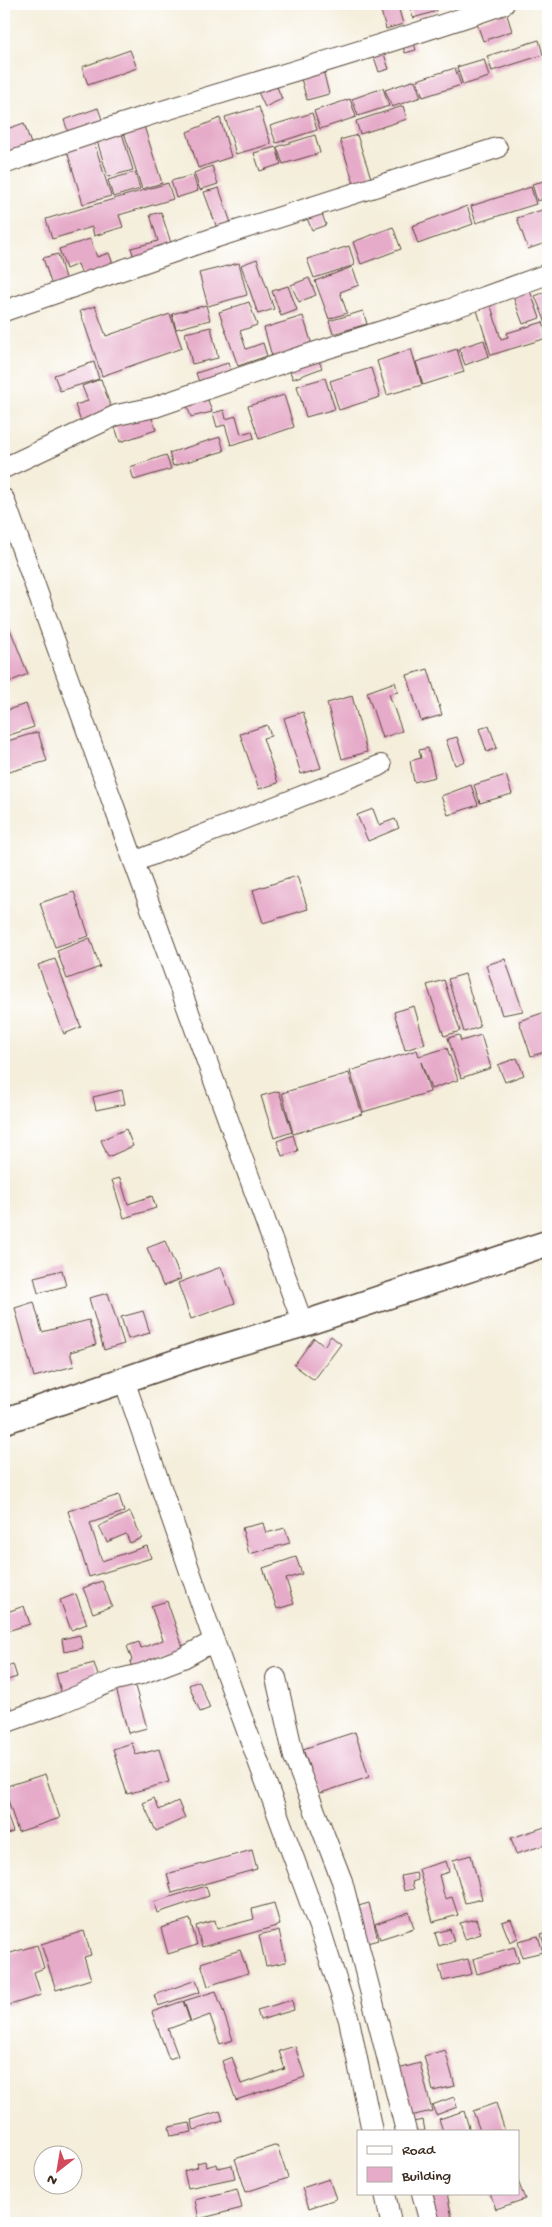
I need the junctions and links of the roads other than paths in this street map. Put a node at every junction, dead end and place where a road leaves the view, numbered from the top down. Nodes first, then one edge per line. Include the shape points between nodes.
1 (504, 4) edge
2 (497, 148) dead end
3 (4, 164) edge
4 (548, 274) edge
5 (4, 311) edge
6 (4, 468) edge
7 (4, 499) edge
8 (381, 765) dead end
9 (134, 862) junction
10 (548, 1243) edge
11 (303, 1324) junction
12 (124, 1380) junction
13 (4, 1421) edge
14 (214, 1641) junction
15 (276, 1678) dead end
16 (4, 1723) edge
17 (372, 2130) edge
18 (406, 2130) edge
19 (385, 2194) edge
20 (422, 2194) edge
21 (391, 2223) edge
22 (430, 2223) edge

1 - 3 street
2 - 5 street via 214,238
4 - 6 street via 155,407 117,415
7 - 9 street
8 - 9 street
9 - 11 street
10 - 11 street
11 - 12 street
12 - 13 street
12 - 14 street
14 - 16 street via 183,1658 115,1680
14 - 17 street via 322,1935 349,2020
15 - 18 street via 294,1757 342,1881
19 - 21 street
20 - 22 street

